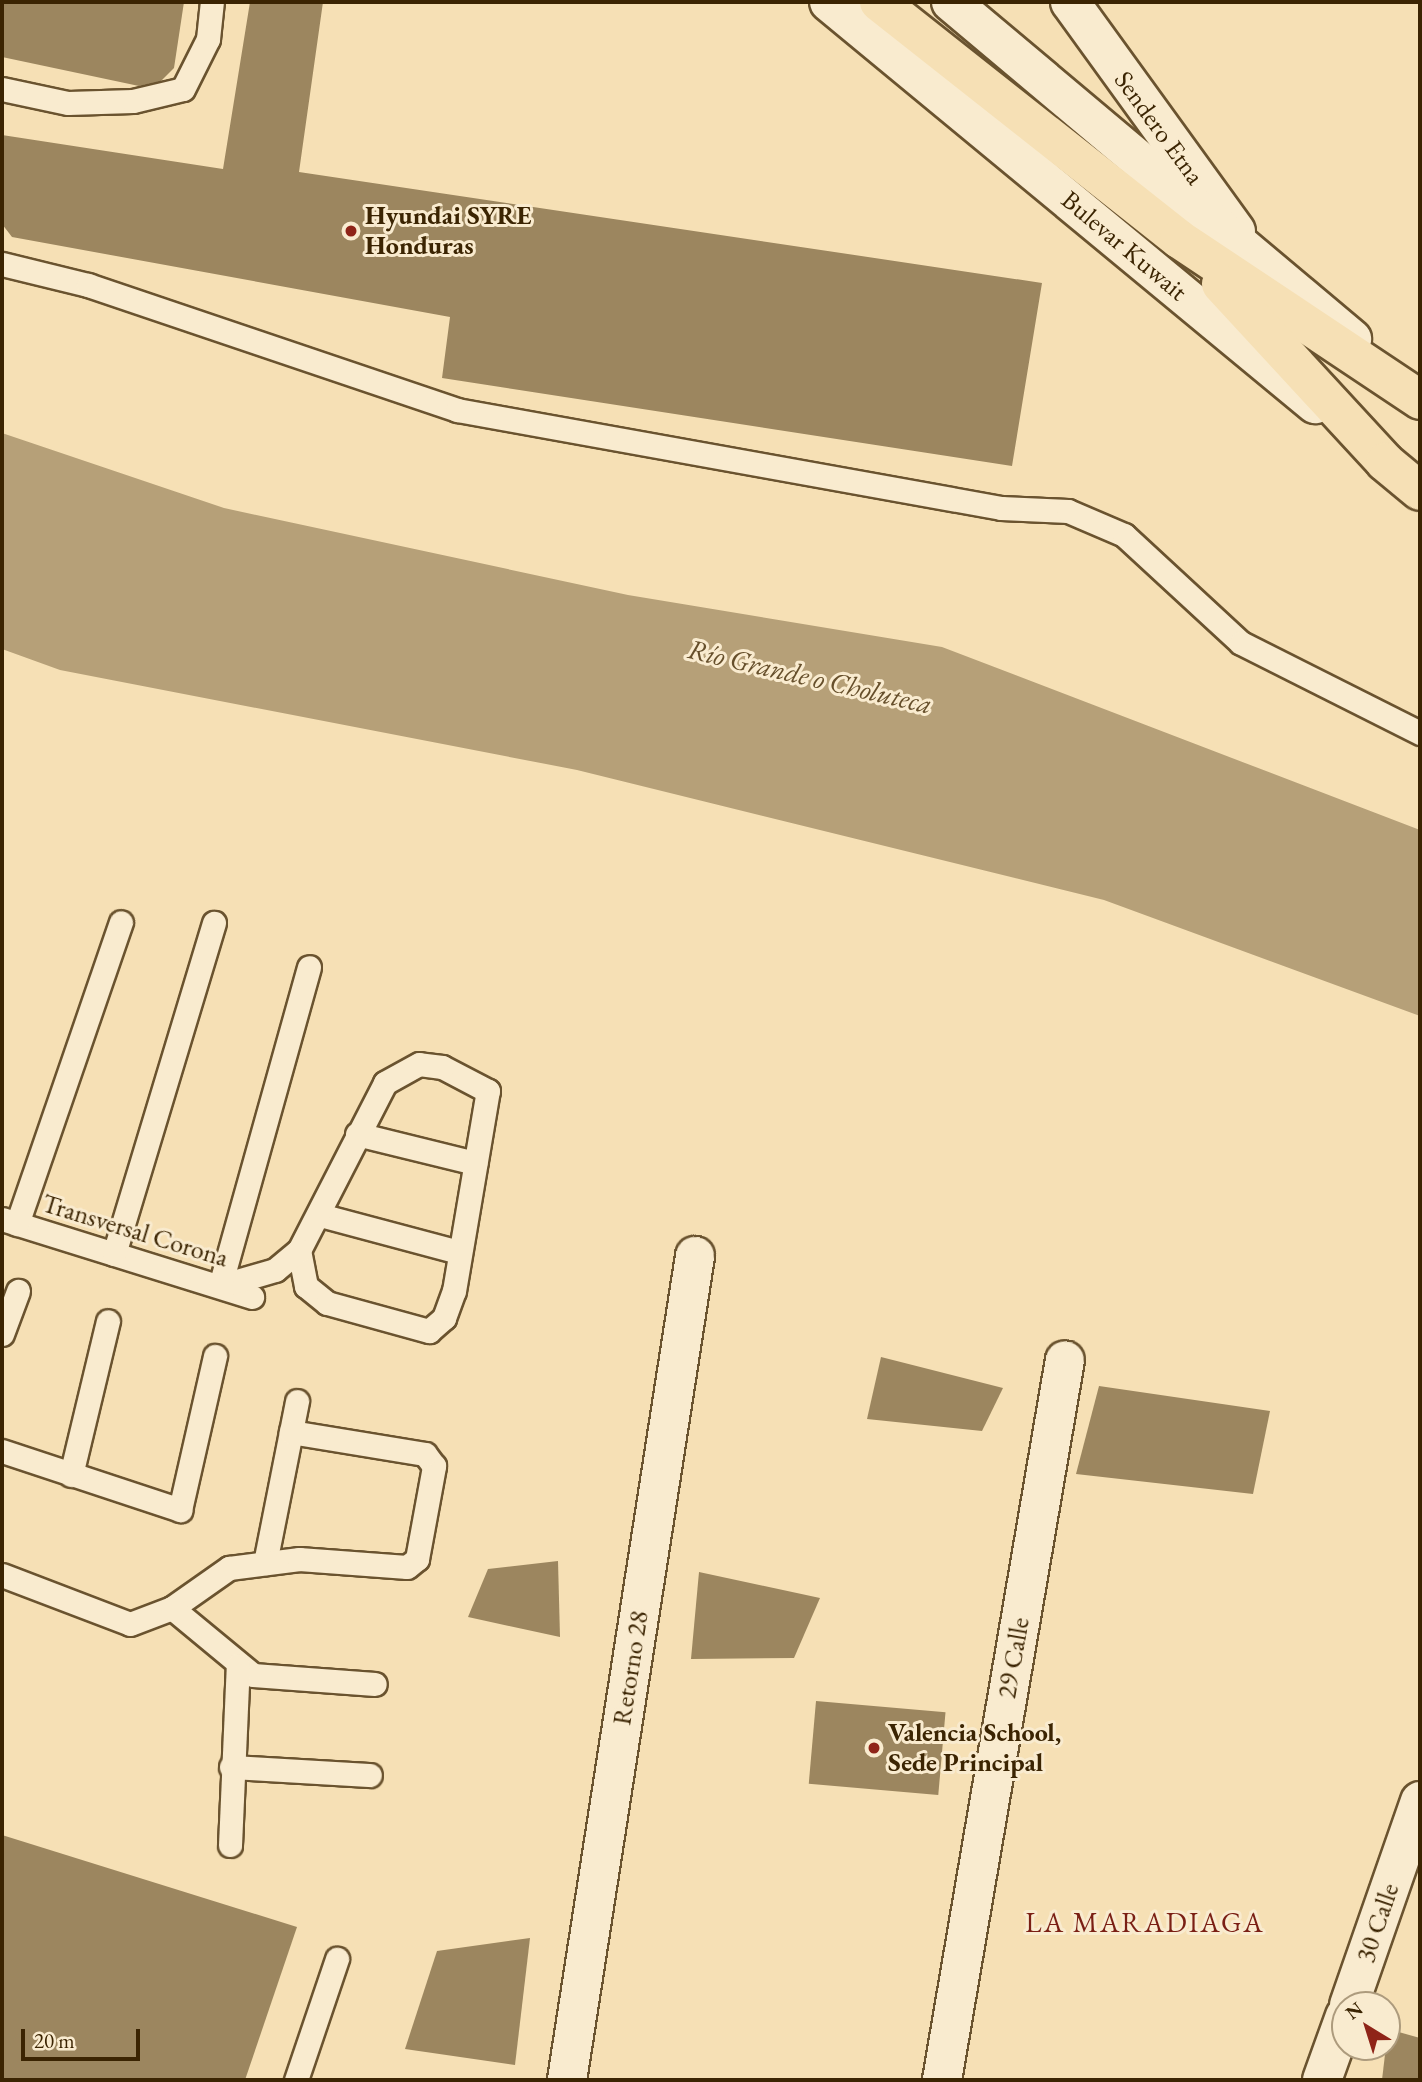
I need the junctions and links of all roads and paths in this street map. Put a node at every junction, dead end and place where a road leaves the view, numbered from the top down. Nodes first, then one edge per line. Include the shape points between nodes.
1 (212, 2) edge
2 (829, 2) edge
3 (879, 2) edge
4 (951, 2) edge
5 (1070, 2) edge
6 (2, 89) edge
7 (1179, 239) junction
8 (1252, 253) junction
9 (2, 264) edge
10 (1420, 399) edge
11 (1385, 462) junction
12 (1420, 491) edge
13 (1420, 733) edge
14 (121, 922) dead end
15 (214, 923) dead end
16 (309, 967) dead end
17 (357, 1134) junction
18 (475, 1163) junction
19 (320, 1215) junction
20 (9, 1221) edge
21 (299, 1250) junction
22 (458, 1252) junction
23 (114, 1254) junction
24 (695, 1256) dead end
25 (220, 1286) junction
26 (18, 1291) dead end
27 (252, 1297) dead end
28 (108, 1321) dead end
29 (2, 1334) edge
30 (215, 1356) dead end
31 (1065, 1360) dead end
32 (297, 1401) dead end
33 (291, 1432) junction
34 (2, 1451) edge
35 (71, 1475) junction
36 (265, 1563) junction
37 (2, 1575) edge
38 (172, 1608) junction
39 (238, 1665) junction
40 (375, 1684) dead end
41 (231, 1767) junction
42 (370, 1776) dead end
43 (1420, 1801) edge
44 (230, 1844) dead end
45 (337, 1959) dead end
46 (1354, 1991) edge
47 (1331, 2055) edge
48 (296, 2080) edge
49 (567, 2080) edge
50 (942, 2080) edge
51 (1322, 2080) edge

1 - 6 lane via 208,40 183,89 134,101 68,103
2 - 11 street, Bulevar Kuwait
3 - 7 main road
4 - 8 street
5 - 8 street, Sendero Etna
7 - 10 main road
7 - 11 main road
8 - 10 street
9 - 13 lane via 88,285 457,410 1001,508 1068,511 1125,536 1241,643
11 - 12 main road, Bulevar Kuwait
14 - 20 lane
15 - 23 lane
16 - 25 lane
17 - 18 lane
17 - 18 lane via 385,1083 419,1063 442,1067 488,1091
17 - 19 lane
18 - 22 lane
19 - 21 lane
19 - 22 lane
20 - 23 lane, Transversal Corona
21 - 22 lane via 306,1286 327,1303 429,1331 451,1300
21 - 25 lane via 275,1270
23 - 25 lane, Transversal Corona
24 - 49 street, Retorno 28
25 - 27 lane, Transversal Corona
26 - 29 lane
28 - 35 lane
30 - 35 lane via 180,1510
31 - 50 street, 29 Calle
32 - 33 lane
33 - 36 lane
33 - 36 lane via 425,1454 434,1466 417,1559 407,1567 299,1559
34 - 35 lane
36 - 38 lane via 229,1568
37 - 38 lane via 130,1624
38 - 39 lane
39 - 40 lane via 253,1675
39 - 41 lane
41 - 42 lane
41 - 44 lane
43 - 46 street, 30 Calle
45 - 48 lane
47 - 51 street

